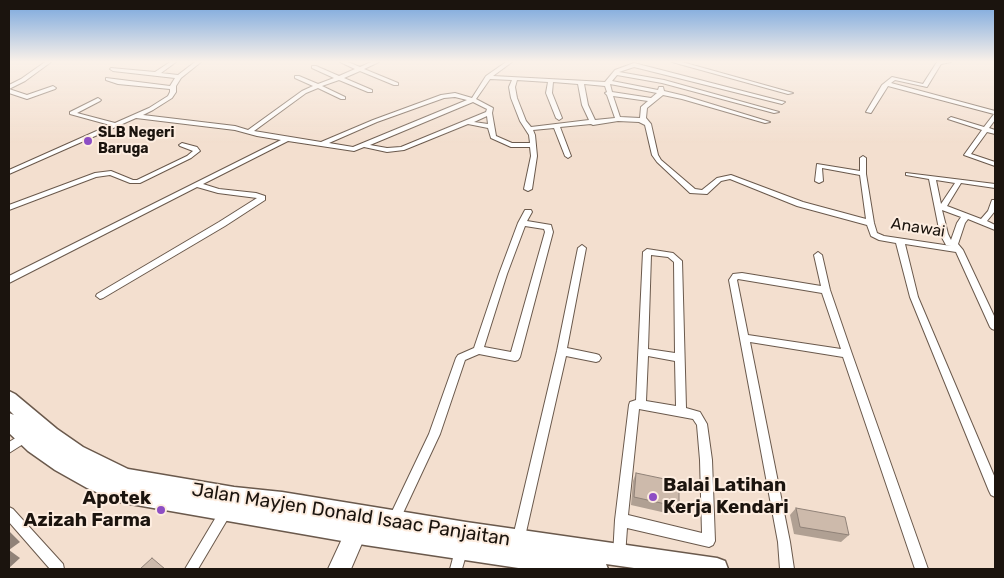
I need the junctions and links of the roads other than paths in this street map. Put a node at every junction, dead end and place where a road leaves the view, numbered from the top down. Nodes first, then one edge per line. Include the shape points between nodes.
1 (173, 88) edge
2 (51, 89) edge
3 (312, 89) edge
4 (322, 89) edge
5 (365, 89) edge
6 (480, 89) edge
7 (512, 89) edge
8 (550, 89) edge
9 (582, 89) edge
10 (608, 89) edge
11 (640, 89) edge
12 (661, 89) edge
13 (692, 89) edge
14 (725, 89) edge
15 (734, 89) edge
16 (774, 89) edge
17 (884, 89) edge
18 (904, 89) edge
19 (924, 89) edge
20 (9, 91) edge
21 (370, 91) dead end
22 (608, 93) junction
23 (661, 93) junction
24 (790, 93) dead end
25 (921, 94) junction
26 (718, 96) junction
27 (343, 98) dead end
28 (98, 100) dead end
29 (473, 100) junction
30 (652, 100) junction
31 (782, 102) dead end
32 (709, 105) junction
33 (776, 112) dead end
34 (869, 112) dead end
35 (489, 113) junction
36 (995, 115) edge
37 (137, 116) junction
38 (559, 118) dead end
39 (618, 119) junction
40 (951, 119) dead end
41 (645, 121) junction
42 (467, 122) junction
43 (767, 122) dead end
44 (593, 123) junction
45 (116, 125) junction
46 (491, 127) junction
47 (557, 127) junction
48 (529, 129) junction
49 (986, 129) junction
50 (249, 132) junction
51 (995, 132) edge
52 (287, 139) junction
53 (322, 144) junction
54 (182, 145) dead end
55 (363, 145) junction
56 (533, 145) junction
57 (568, 156) dead end
58 (864, 158) dead end
59 (995, 164) edge
60 (9, 172) edge
61 (863, 174) junction
62 (908, 174) dead end
63 (932, 179) dead end
64 (819, 180) dead end
65 (959, 180) junction
66 (197, 185) junction
67 (995, 186) edge
68 (528, 189) dead end
69 (995, 202) edge
70 (940, 206) junction
71 (9, 208) edge
72 (528, 212) dead end
73 (966, 216) junction
74 (982, 222) junction
75 (522, 223) junction
76 (870, 223) junction
77 (995, 228) edge
78 (900, 241) junction
79 (957, 247) junction
80 (582, 248) dead end
81 (818, 255) dead end
82 (9, 280) edge
83 (826, 290) junction
84 (100, 296) dead end
85 (995, 326) edge
86 (745, 338) junction
87 (478, 350) junction
88 (562, 351) junction
89 (644, 352) junction
90 (847, 354) junction
91 (596, 358) dead end
92 (680, 358) junction
93 (9, 399) edge
94 (641, 404) junction
95 (681, 411) junction
96 (9, 421) edge
97 (33, 432) junction
98 (9, 448) edge
99 (995, 491) edge
100 (278, 510) junction
101 (226, 512) junction
102 (9, 513) edge
103 (622, 520) junction
104 (393, 522) junction
105 (356, 533) junction
106 (518, 541) junction
107 (462, 548) junction
108 (619, 556) junction
109 (556, 560) edge
110 (58, 569) edge
111 (191, 569) edge
112 (334, 569) edge
113 (344, 569) edge
114 (456, 569) edge
115 (597, 569) edge
116 (717, 569) edge
117 (786, 569) edge
118 (922, 569) edge

1 - 37 street via 170,97
2 - 20 street via 26,97
3 - 50 street
4 - 27 street
5 - 21 street
6 - 29 street
7 - 48 street via 522,120
8 - 38 street
9 - 44 street
10 - 22 street
11 - 23 street
12 - 23 street
13 - 26 street
14 - 26 street
15 - 31 street
16 - 24 street
17 - 34 street
18 - 25 street
19 - 25 street
22 - 30 street
22 - 39 street
23 - 30 street
23 - 32 street
25 - 36 street
26 - 32 street
26 - 33 street
28 - 45 street via 72,113
29 - 35 street via 490,108
29 - 53 street via 443,96
29 - 55 street
30 - 41 street via 644,107
32 - 43 street
35 - 42 street
35 - 46 street
36 - 49 street
37 - 45 street
37 - 50 street
39 - 41 street
39 - 44 street
40 - 49 street
41 - 76 street via 659,161 693,191 704,192 719,179 731,177 800,204
42 - 46 street
42 - 55 street via 398,150
44 - 47 street
45 - 60 street
46 - 56 street via 493,138 501,142
47 - 48 street
47 - 57 street
48 - 56 street
49 - 51 street
49 - 59 street via 967,155
50 - 52 street
52 - 53 street
52 - 66 street
53 - 55 street via 354,149
54 - 71 street via 197,151 138,182 111,173 95,176
56 - 68 street
58 - 61 street
61 - 64 street via 818,165
61 - 76 street
62 - 65 street
63 - 70 street
65 - 67 street
65 - 70 street
66 - 82 street
66 - 84 street via 262,198
69 - 74 street
70 - 73 street
70 - 79 street via 944,234 949,243
72 - 75 street
73 - 74 street
73 - 79 street via 961,223
74 - 77 street
75 - 87 street
75 - 87 street via 545,226 549,232 515,358
76 - 78 street, Anawai via 874,234
78 - 79 street, Anawai
78 - 99 street via 914,296
79 - 85 street, Anawai
80 - 88 street
81 - 83 street
83 - 86 street via 736,276 733,280
83 - 90 street
86 - 90 street
86 - 117 street via 784,542
87 - 104 street via 461,358 434,434
88 - 91 street
88 - 106 street
89 - 92 street
89 - 92 street via 647,252 670,255 678,261
89 - 94 street
90 - 118 street
92 - 95 street
93 - 97 highway, Jalan Mayjen Donald Isaac Panjaitan
94 - 95 street
94 - 103 street via 633,407
95 - 103 street via 696,415 702,424 709,541
96 - 97 highway, Jalan Mayjen Donald Isaac Panjaitan
97 - 98 street
97 - 100 highway, Jalan Mayjen Donald Isaac Panjaitan via 128,478 234,497
97 - 101 highway, Jalan Mayjen Donald Isaac Panjaitan via 62,464 119,492
100 - 101 highway, Jalan Mayjen Donald Isaac Panjaitan
100 - 104 highway, Jalan Mayjen Donald Isaac Panjaitan
100 - 105 highway, Jalan Mayjen Donald Isaac Panjaitan
101 - 111 street
102 - 110 street
103 - 108 street
104 - 106 highway, Jalan Mayjen Donald Isaac Panjaitan
105 - 107 highway, Jalan Mayjen Donald Isaac Panjaitan
105 - 112 street
105 - 113 street
106 - 109 highway, Jalan Mayjen Donald Isaac Panjaitan
107 - 109 highway, Jalan Mayjen Donald Isaac Panjaitan
107 - 114 street
108 - 109 highway, Jalan Mayjen Donald Isaac Panjaitan
108 - 116 highway, Jalan Mayjen Donald Isaac Panjaitan
109 - 115 highway, Jalan Mayjen Donald Isaac Panjaitan

